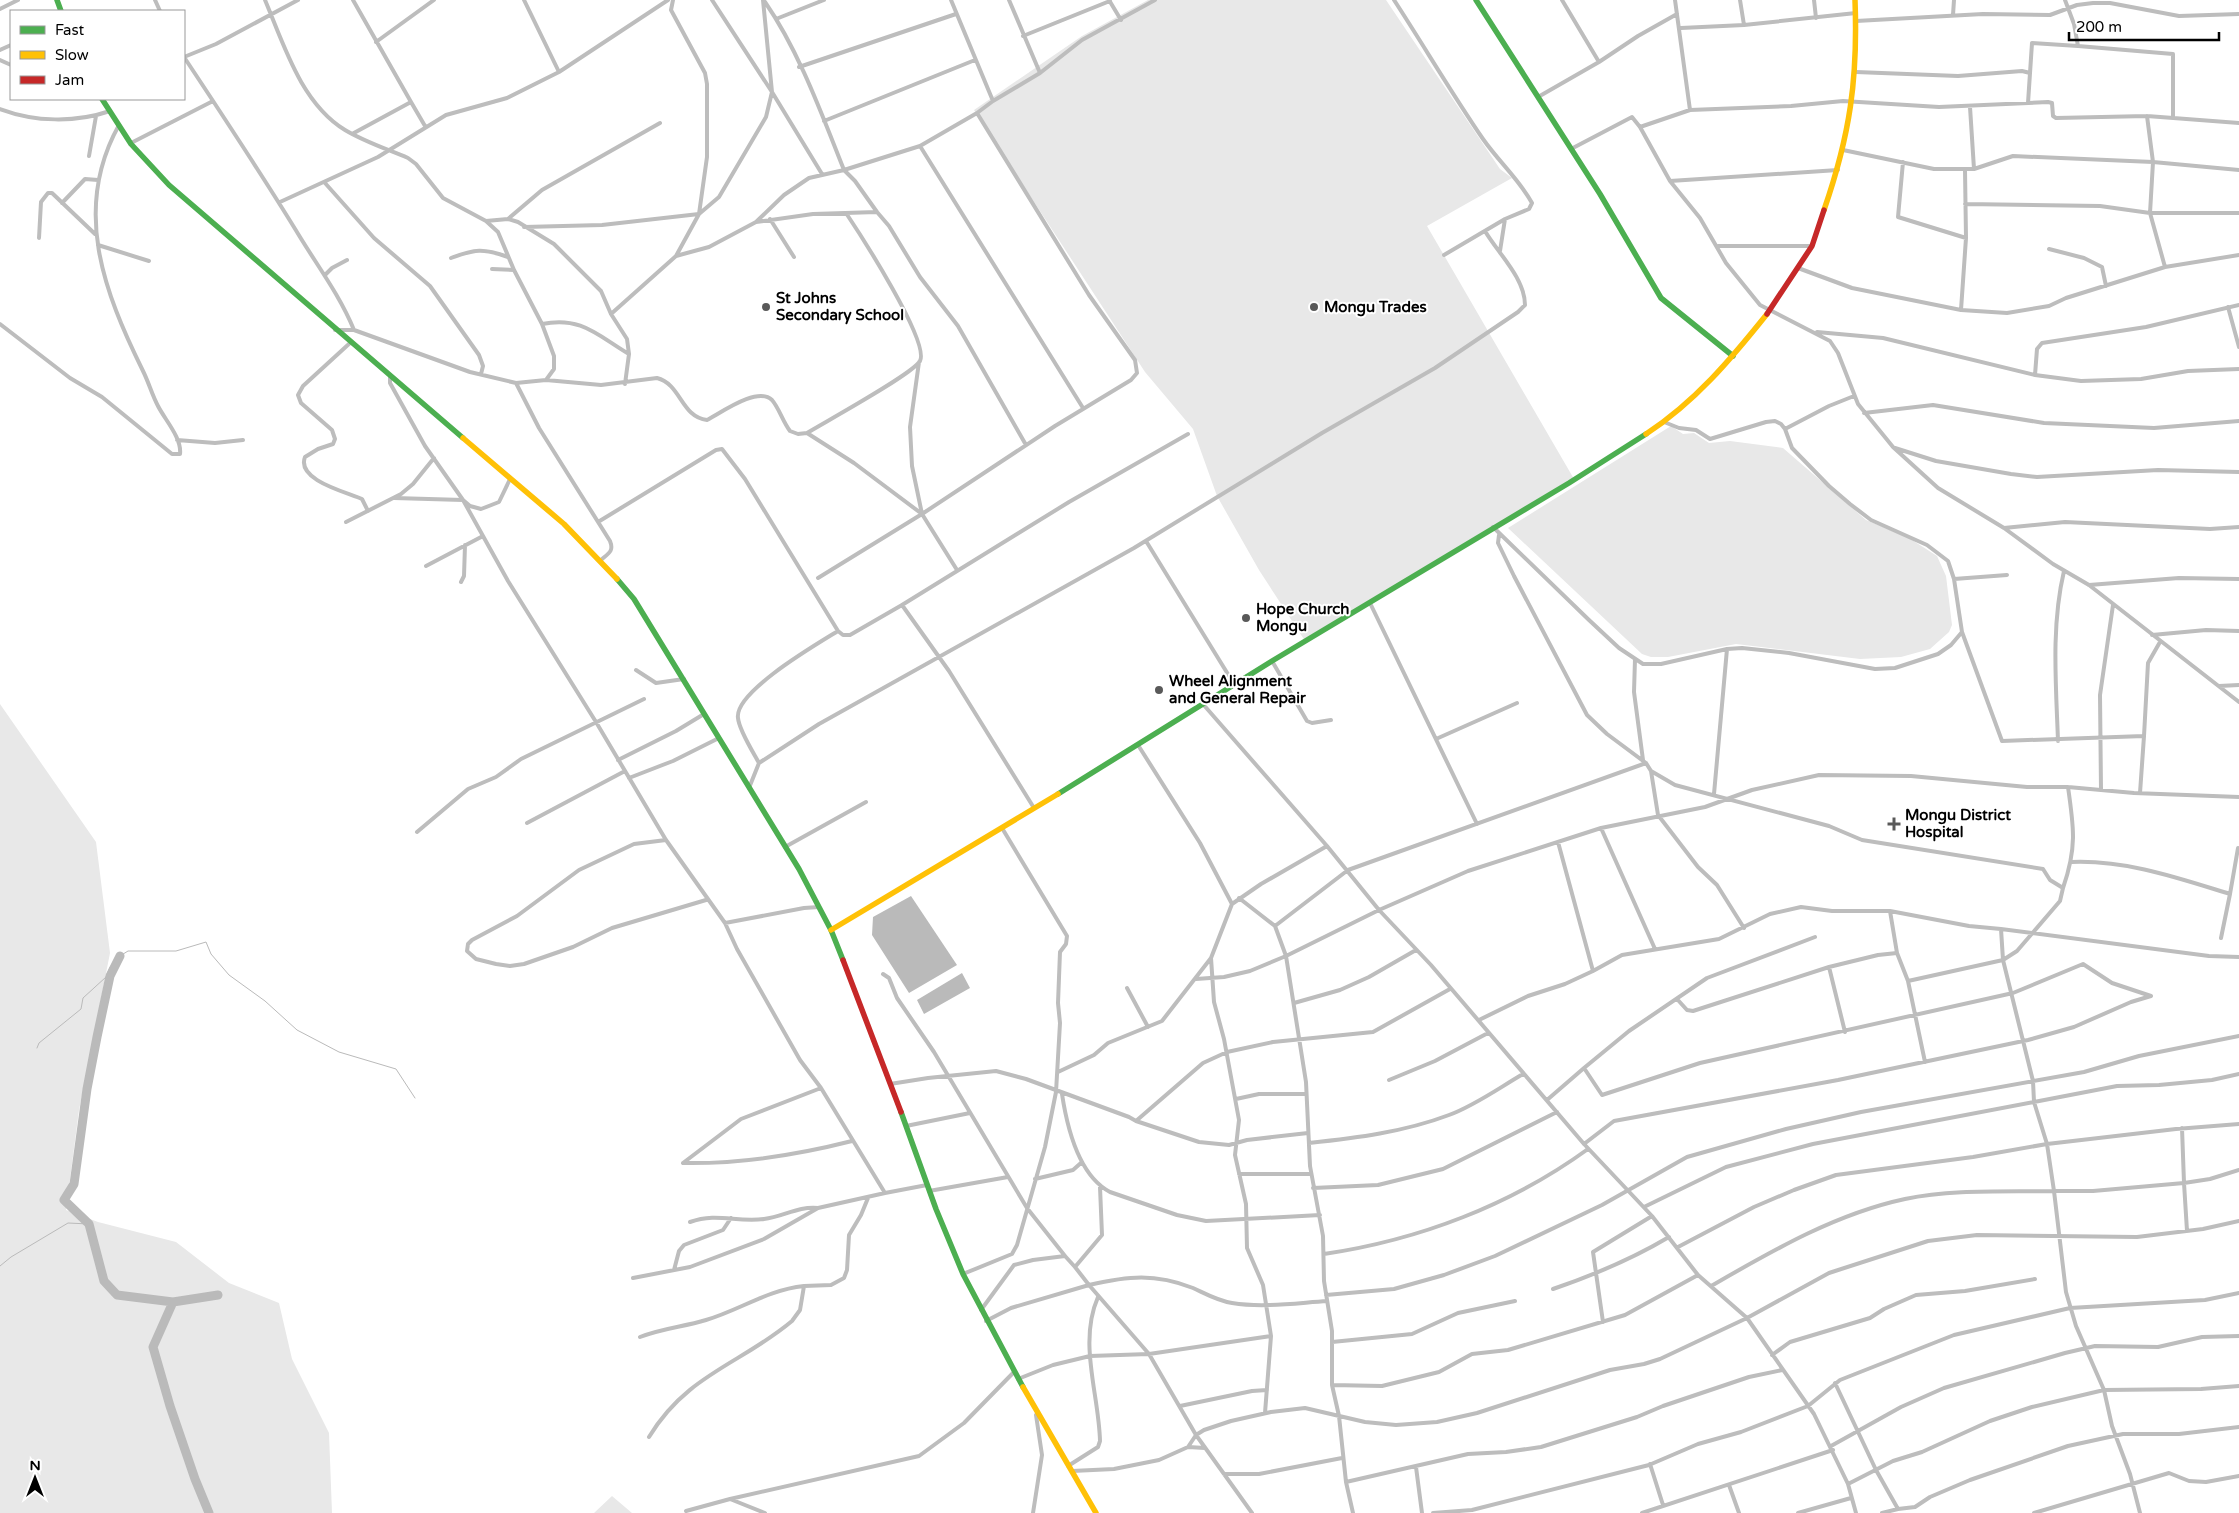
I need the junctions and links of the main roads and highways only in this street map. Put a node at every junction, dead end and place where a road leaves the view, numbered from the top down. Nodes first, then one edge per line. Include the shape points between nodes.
1 (1476, 0) edge
2 (1855, 0) edge
3 (103, 100) edge
4 (1733, 356) junction
5 (831, 930) junction
6 (1096, 1513) edge

1 - 4 main road via 1600,194 1661,298
2 - 4 main road via 1853,101 1838,170 1812,246 1769,311
3 - 5 main road via 131,144 188,203 564,524 601,560 634,599 684,679 785,846
4 - 5 main road via 1702,390 1664,422 1569,483
5 - 6 main road via 963,1274 1036,1412

